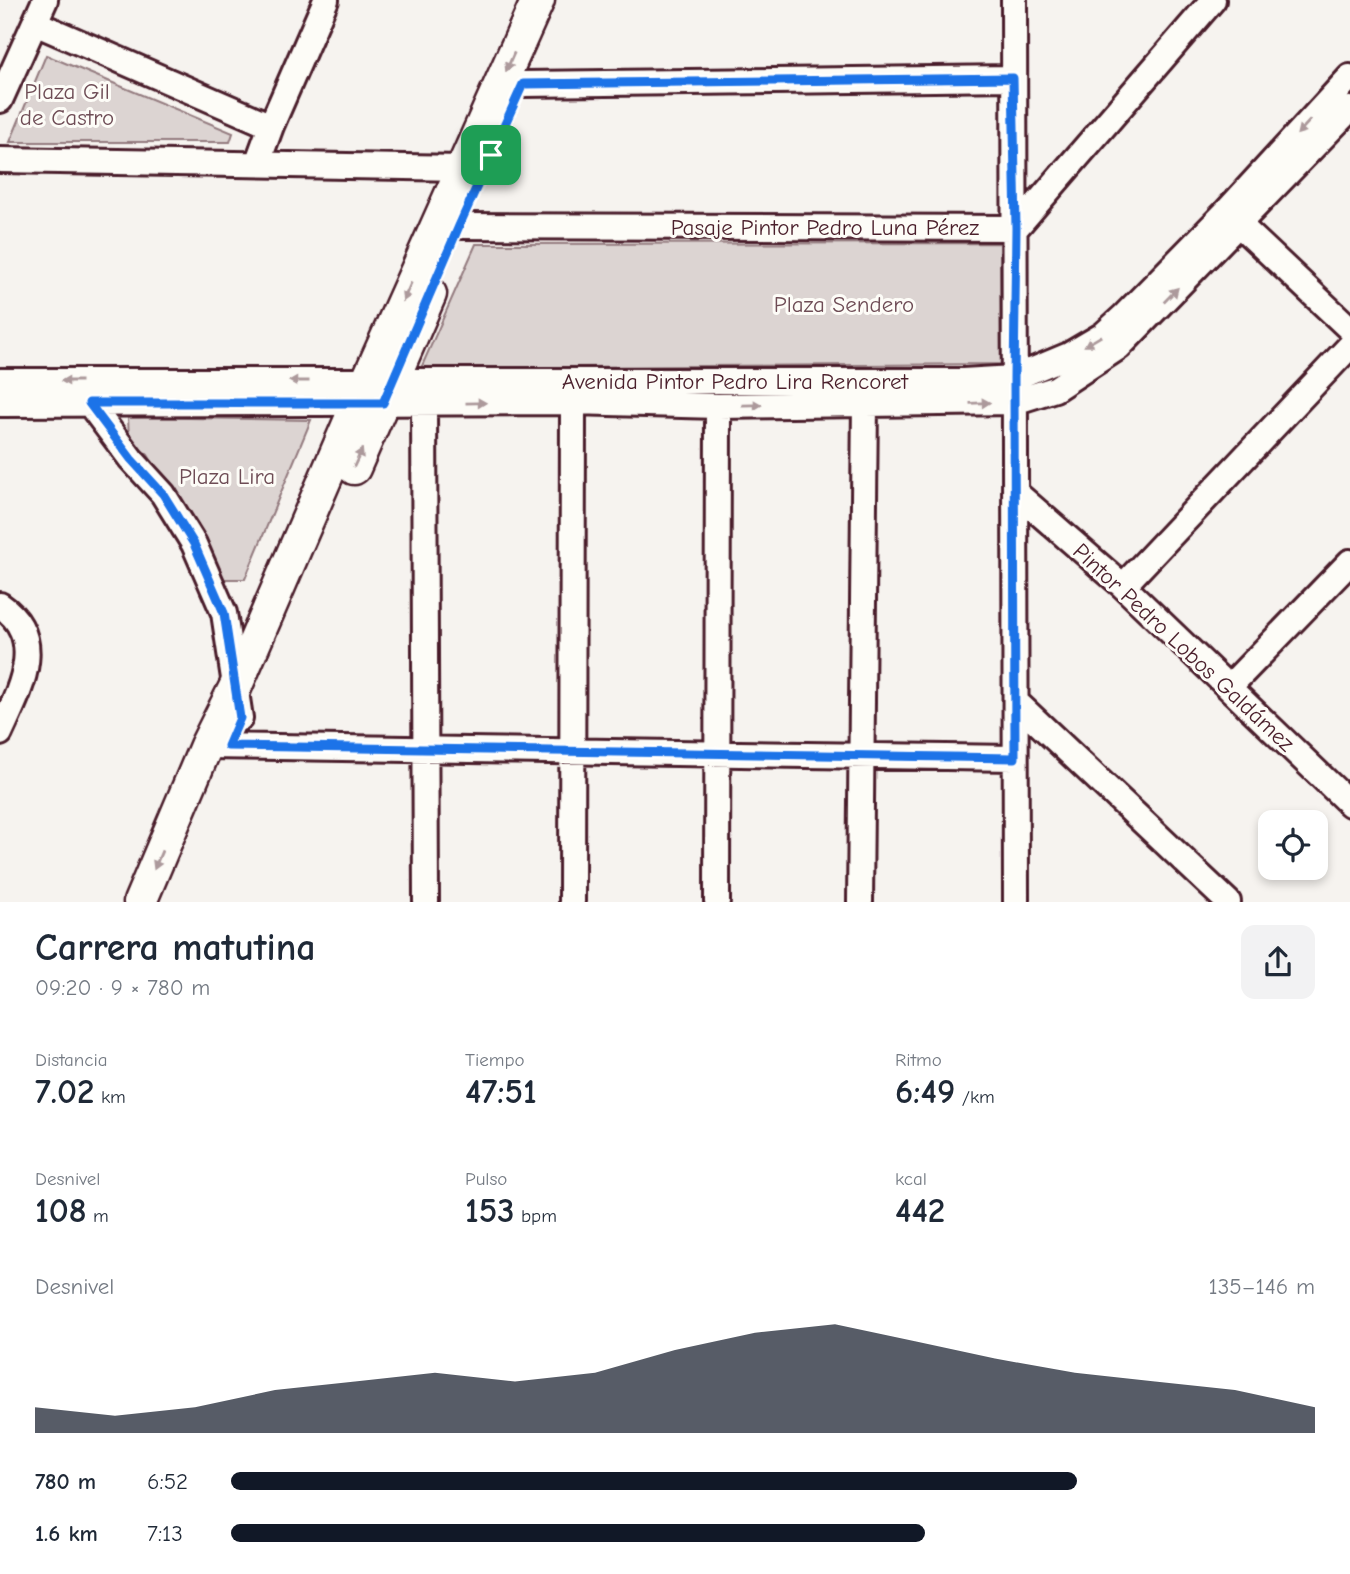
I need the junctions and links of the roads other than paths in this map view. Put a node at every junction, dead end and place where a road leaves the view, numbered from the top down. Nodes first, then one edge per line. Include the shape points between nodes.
1 (45, 0) edge
2 (326, 0) edge
3 (538, 0) edge
4 (559, 0) edge
5 (1014, 0) edge
6 (1213, 0) edge
7 (35, 23) junction
8 (1350, 77) edge
9 (1013, 78) junction
10 (523, 84) junction
11 (0, 100) edge
12 (1350, 109) edge
13 (271, 126) junction
14 (0, 160) edge
15 (257, 164) junction
16 (463, 169) junction
17 (1233, 218) junction
18 (459, 226) junction
19 (1016, 228) junction
20 (1350, 329) edge
21 (1350, 346) edge
22 (0, 381) edge
23 (1014, 390) junction
24 (375, 393) junction
25 (573, 402) junction
26 (864, 402) junction
27 (89, 403) junction
28 (0, 404) edge
29 (424, 404) junction
30 (718, 406) junction
31 (1016, 493) junction
32 (1350, 562) edge
33 (1123, 586) junction
34 (9, 613) edge
35 (1229, 687) junction
36 (1016, 702) junction
37 (227, 725) junction
38 (0, 733) edge
39 (425, 749) junction
40 (572, 751) junction
41 (717, 753) junction
42 (862, 756) junction
43 (1015, 758) junction
44 (1346, 791) edge
45 (140, 902) edge
46 (164, 902) edge
47 (426, 902) edge
48 (572, 902) edge
49 (717, 902) edge
50 (860, 902) edge
51 (1016, 902) edge
52 (1228, 902) edge

1 - 7 street
2 - 13 street
3 -> 16 street
4 - 10 street
5 - 9 street
6 - 19 street
7 - 11 street
7 - 13 street
8 -> 17 street, Avenida Pintor Pedro Lira Rencoret
9 - 10 street
9 - 19 street
10 - 18 street
12 - 17 street, Avenida Pintor Pedro Lira Rencoret
13 - 15 street
14 - 15 street
15 - 16 street
16 -> 24 street
17 - 20 street
17 - 23 street, Avenida Pintor Pedro Lira Rencoret via 1119,347 1055,389
18 - 19 street, Pasaje Pintor Pedro Luna Pérez
18 - 24 street
19 - 23 street
21 - 33 street
24 -> 22 street, Avenida Pintor Pedro Lira Rencoret
23 - 24 street, Avenida Pintor Pedro Lira Rencoret via 935,381
26 -> 23 street, Avenida Pintor Pedro Lira Rencoret
23 - 31 street
24 - 27 street, Avenida Pintor Pedro Lira Rencoret
24 - 29 street, Avenida Pintor Pedro Lira Rencoret
24 - 37 street
29 -> 25 street, Avenida Pintor Pedro Lira Rencoret
25 - 30 street, Avenida Pintor Pedro Lira Rencoret
25 - 40 street
30 -> 26 street, Avenida Pintor Pedro Lira Rencoret
26 - 42 street
27 - 28 street, Avenida Pintor Pedro Lira Rencoret
27 - 37 street via 163,494 194,544 224,613
29 - 39 street
30 - 41 street
31 - 33 street, Pintor Pedro Lobos Galdámez
31 - 36 street
32 - 35 street
33 - 35 street, Pintor Pedro Lobos Galdámez
34 - 38 street via 26,639 25,667
35 - 44 street, Pintor Pedro Lobos Galdámez
36 - 43 street
36 - 52 street
37 - 39 street
37 -> 45 street
37 - 46 street
39 - 40 street
39 - 47 street
40 - 41 street
40 - 48 street
41 - 42 street
41 - 49 street
42 - 43 street
42 - 50 street
43 - 51 street

